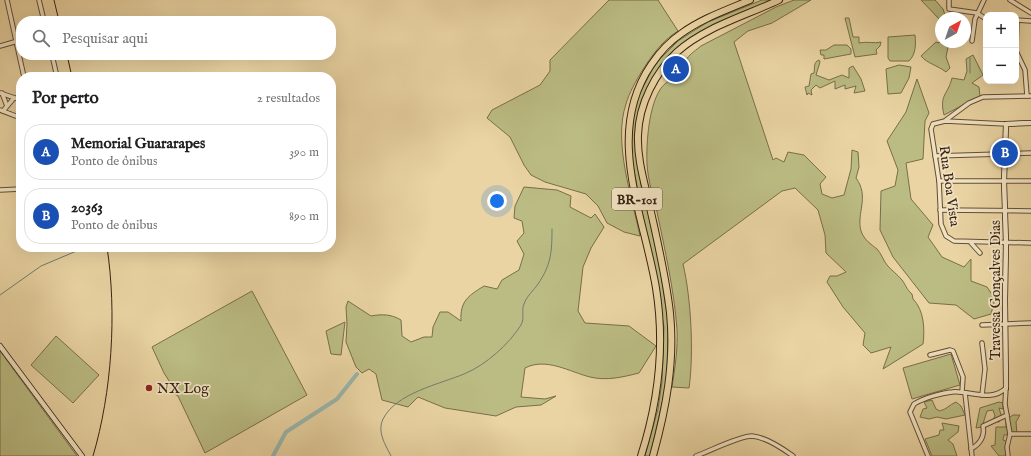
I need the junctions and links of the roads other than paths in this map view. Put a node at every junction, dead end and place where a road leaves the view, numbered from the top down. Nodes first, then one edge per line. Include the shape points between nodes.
1 (7, 0) edge
2 (38, 0) edge
3 (750, 0) edge
4 (779, 0) edge
5 (949, 0) edge
6 (984, 0) edge
7 (1010, 0) edge
8 (977, 13) junction
9 (1031, 13) edge
10 (43, 16) edge
11 (983, 17) edge
12 (1019, 20) edge
13 (1031, 21) edge
14 (972, 41) dead end
15 (16, 42) joint
16 (0, 46) edge
17 (1016, 48) edge
18 (20, 60) edge
19 (53, 60) edge
20 (23, 72) edge
21 (56, 72) edge
22 (1, 93) edge
23 (1029, 96) edge
24 (14, 98) joint
25 (7, 106) junction
26 (1, 110) edge
27 (16, 116) edge
28 (945, 121) junction
29 (1031, 123) edge
30 (1006, 124) junction
31 (1005, 153) junction
32 (1031, 153) edge
33 (936, 156) junction
34 (939, 181) junction
35 (1004, 181) junction
36 (1031, 182) edge
37 (16, 189) edge
38 (0, 190) edge
39 (940, 210) junction
40 (1005, 210) junction
41 (1031, 211) edge
42 (972, 243) junction
43 (1006, 243) junction
44 (1031, 243) edge
45 (980, 253) dead end
46 (1005, 323) junction
47 (1031, 323) edge
48 (982, 325) dead end
49 (982, 343) dead end
50 (1, 349) edge
51 (930, 356) dead end
52 (1006, 388) junction
53 (963, 393) junction
54 (982, 394) junction
55 (1007, 415) junction
56 (1010, 434) junction
57 (1031, 434) edge
58 (971, 449) junction
59 (82, 456) edge
60 (641, 456) edge
61 (653, 456) edge
62 (696, 456) edge
63 (793, 456) edge
64 (928, 456) edge
65 (972, 456) edge
66 (1008, 456) edge

1 - 15 street
2 - 10 street
3 - 60 highway, BR-101 via 696,24 674,39 645,73 633,102 628,127 628,151 656,289 659,331 657,388
4 - 61 highway, BR-101 via 703,34 686,45 659,73 644,106 638,135 642,175 667,287 672,335 668,395
5 - 8 street via 950,9
6 - 8 street
7 - 9 street
8 - 11 street
8 - 14 street
12 - 13 street
15 - 16 street
17 - 23 street via 1025,70
18 - 20 street
19 - 21 street
22 - 24 street
22 - 25 street
23 - 28 street via 982,97
24 - 25 street
25 - 26 street
26 - 27 street
28 - 30 street
28 - 33 street, Rua Boa Vista via 933,124 931,128
29 - 30 street
30 - 31 street, Travessa Gonçalves Dias
31 - 32 street
31 - 33 street
31 - 35 street, Travessa Gonçalves Dias
33 - 34 street, Rua Boa Vista
34 - 35 street
34 - 39 street, Rua Boa Vista
35 - 36 street
35 - 40 street, Travessa Gonçalves Dias
37 - 38 street
39 - 40 street
39 - 42 street, Rua Boa Vista via 942,228 948,238
40 - 41 street
40 - 43 street, Travessa Gonçalves Dias
42 - 43 street, Rua Boa Vista
42 - 45 street
43 - 44 street, Rua Boa Vista
43 - 46 street, Travessa Gonçalves Dias
46 - 47 street
46 - 48 street
46 - 52 street, Travessa Gonçalves Dias
49 - 54 street via 985,368
50 - 59 street
51 - 53 street via 953,351 962,377
52 - 54 street via 997,394
52 - 55 street, Travessa Gonçalves Dias
53 - 54 street
53 - 58 street
53 - 64 street via 941,394 917,402 910,409
55 - 56 street, Travessa Gonçalves Dias
55 - 58 street via 983,426 983,438
56 - 57 street
56 - 66 street, Travessa Gonçalves Dias
58 - 65 street
62 - 63 street via 753,436

